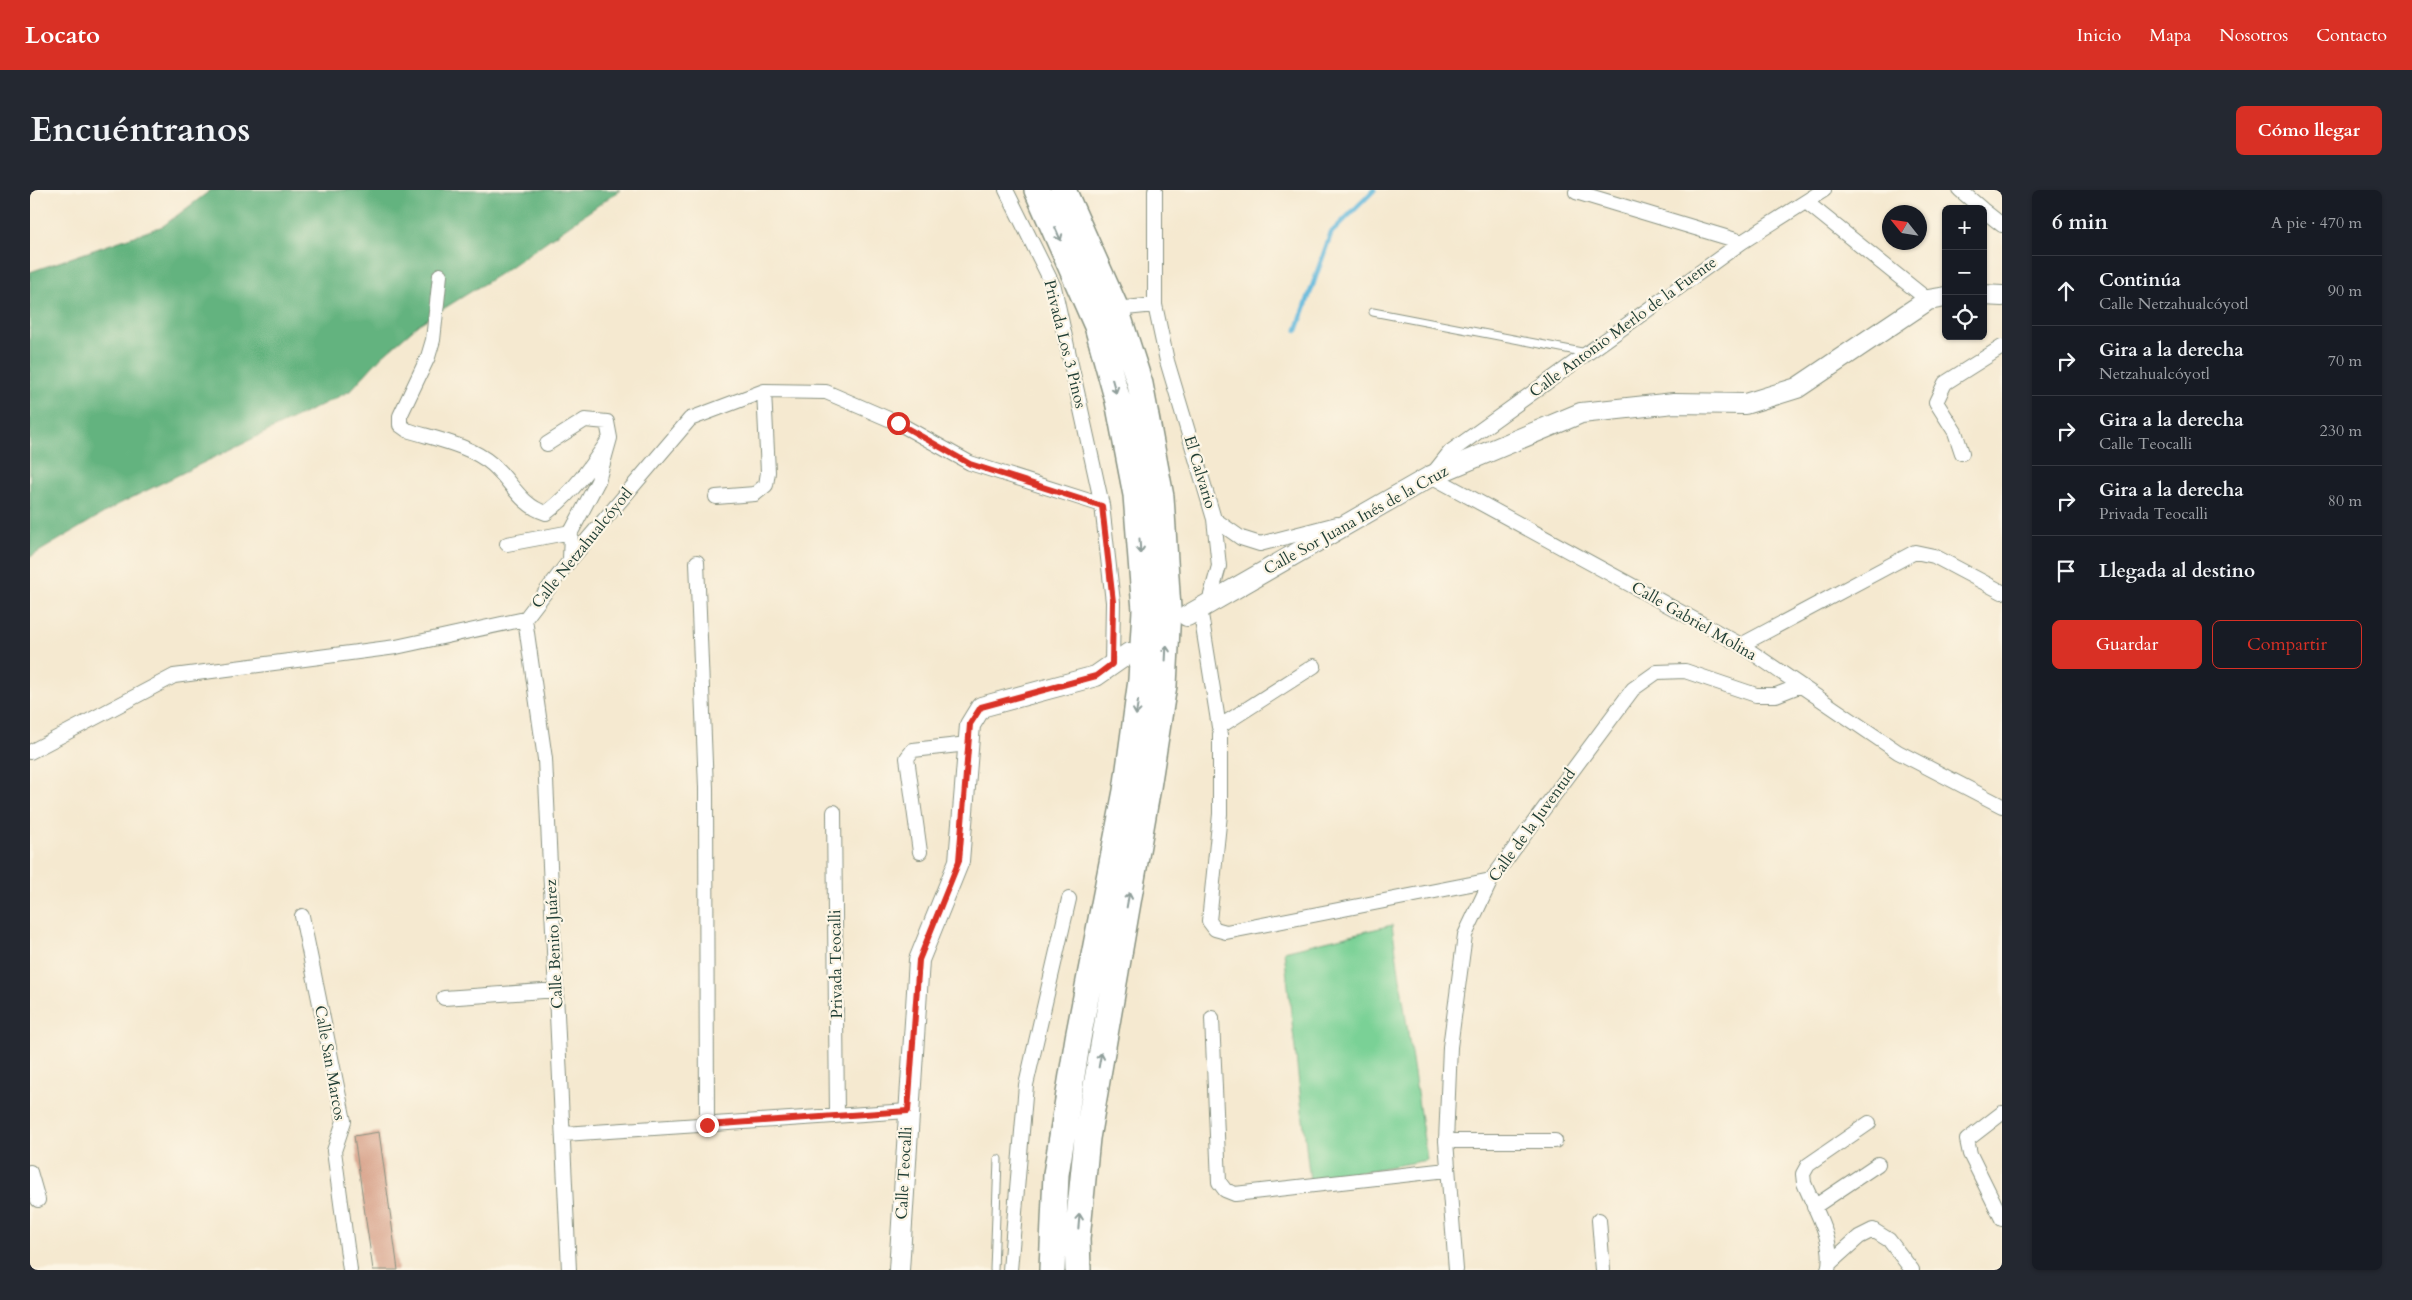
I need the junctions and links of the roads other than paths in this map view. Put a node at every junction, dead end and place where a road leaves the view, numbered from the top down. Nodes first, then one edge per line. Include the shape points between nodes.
1 (1006, 190) edge
2 (1037, 190) edge
3 (1063, 190) edge
4 (1155, 190) edge
5 (1960, 190) edge
6 (1576, 192) dead end
7 (1814, 194) edge
8 (1978, 205) edge
9 (1987, 212) edge
10 (2002, 225) edge
11 (1742, 242) junction
12 (440, 275) dead end
13 (1987, 295) edge
14 (2002, 296) edge
15 (1937, 299) edge
16 (1156, 305) junction
17 (1116, 309) junction
18 (1372, 312) dead end
19 (2002, 347) edge
20 (1587, 353) junction
21 (764, 390) junction
22 (610, 438) junction
23 (547, 444) dead end
24 (1962, 453) dead end
25 (1431, 476) junction
26 (716, 497) dead end
27 (1102, 506) junction
28 (1358, 518) junction
29 (1214, 519) junction
30 (571, 532) junction
31 (507, 544) dead end
32 (570, 560) junction
33 (697, 562) dead end
34 (2002, 592) edge
35 (1198, 609) junction
36 (525, 619) junction
37 (1741, 645) junction
38 (1129, 653) dead end
39 (1112, 664) junction
40 (1314, 666) dead end
41 (1799, 686) junction
42 (1220, 734) dead end
43 (968, 744) junction
44 (30, 752) edge
45 (2002, 806) edge
46 (834, 812) dead end
47 (920, 852) dead end
48 (1491, 880) junction
49 (1068, 899) dead end
50 (302, 916) dead end
51 (557, 990) junction
52 (444, 998) dead end
53 (1212, 1018) dead end
54 (908, 1111) junction
55 (2002, 1113) edge
56 (837, 1116) junction
57 (1869, 1122) dead end
58 (707, 1125) junction
59 (564, 1134) junction
60 (1555, 1141) dead end
61 (1446, 1142) junction
62 (998, 1159) dead end
63 (1878, 1164) dead end
64 (1447, 1170) junction
65 (30, 1172) edge
66 (38, 1200) dead end
67 (1814, 1208) junction
68 (2002, 1219) edge
69 (1599, 1220) dead end
70 (1829, 1267) edge
71 (350, 1270) edge
72 (569, 1270) edge
73 (899, 1270) edge
74 (994, 1270) edge
75 (1010, 1270) edge
76 (1052, 1270) edge
77 (1078, 1270) edge
78 (1456, 1270) edge
79 (1603, 1270) edge
80 (1912, 1270) edge

1 - 27 street, Privada Los 3 Pinos via 1054,287
2 -> 76 highway via 1097,326 1118,401 1136,495 1145,610 1141,680 1126,791 1078,1038 1056,1174
3 - 17 highway
4 - 16 street, El Calvario
5 - 8 street
6 - 11 street
7 - 11 street, Calle Antonio Merlo de la Fuente
7 - 15 street
9 - 10 street
11 - 20 street, Calle Antonio Merlo de la Fuente
12 - 22 street via 433,340 400,416 400,425 474,452 493,465 532,510 546,514 590,466
13 - 14 street
15 - 25 street, Calle Sor Juana Inés de la Cruz via 1797,388 1745,404 1674,403 1581,413
16 - 17 street
16 - 29 street, El Calvario via 1167,361
77 -> 17 highway via 1077,1240 1087,1138 1150,777 1164,685 1168,618 1161,497 1140,384
18 - 20 lane
19 - 24 street via 1945,383 1936,402 1955,432
20 - 25 street, Calle Antonio Merlo de la Fuente via 1450,452
21 - 26 street via 766,485 755,494
21 - 27 street, Calle Netzahualcóyotl via 826,392 898,423 970,464
21 - 32 street, Calle Netzahualcóyotl via 690,419
22 - 23 street via 608,422 585,420
22 - 30 street via 598,481
25 - 28 street, Calle Sor Juana Inés de la Cruz
25 - 37 street, Calle Gabriel Molina
27 - 39 street, Privada Los 3 Pinos via 1113,602
28 - 29 street, El Calvario via 1260,544 1241,538
28 - 35 street, Calle Sor Juana Inés de la Cruz
29 - 35 street via 1219,566
30 - 31 street
30 - 32 street
32 - 36 street, Calle Netzahualcóyotl
33 - 58 street via 706,788
34 - 37 street via 1934,556 1915,552
35 - 40 street via 1219,727
36 - 44 street, Calle Netzahualcóyotl via 396,647 174,676
36 - 51 street, Calle Benito Juárez via 545,759
37 - 41 street, Calle Gabriel Molina
38 - 39 street, Calle Teocalli
39 - 43 street, Calle Teocalli via 1096,676 981,707 970,724
41 - 45 street, Calle Gabriel Molina via 1898,752
41 - 48 street, Calle de la Juventud via 1776,695 1756,696 1685,670 1657,672 1633,689
42 - 48 street via 1220,814 1209,921 1215,929 1226,932
43 - 47 street via 913,750 907,758
43 - 54 street, Calle Teocalli via 959,861 919,960
46 - 56 street, Privada Teocalli
48 - 61 street, Calle de la Juventud via 1465,935 1450,1046
49 - 75 street via 1026,1085
50 - 71 street, Calle San Marcos via 344,1121 334,1151
51 - 52 street
51 - 59 street, Calle Benito Juárez
53 - 64 street via 1219,1182 1225,1190 1235,1194
54 - 56 street
54 - 73 street, Calle Teocalli
55 - 68 street via 1967,1140 1970,1154
56 - 58 street
57 - 67 street via 1808,1165 1803,1174 1804,1183
58 - 59 street
59 - 72 street, Calle Benito Juárez
60 - 61 street
61 - 64 street, Calle de la Juventud
62 - 74 lane
63 - 67 street
64 - 78 street, Calle de la Juventud
65 - 66 street
67 - 70 street via 1828,1242
69 - 79 street
70 - 80 street via 1859,1237 1873,1230 1889,1240

